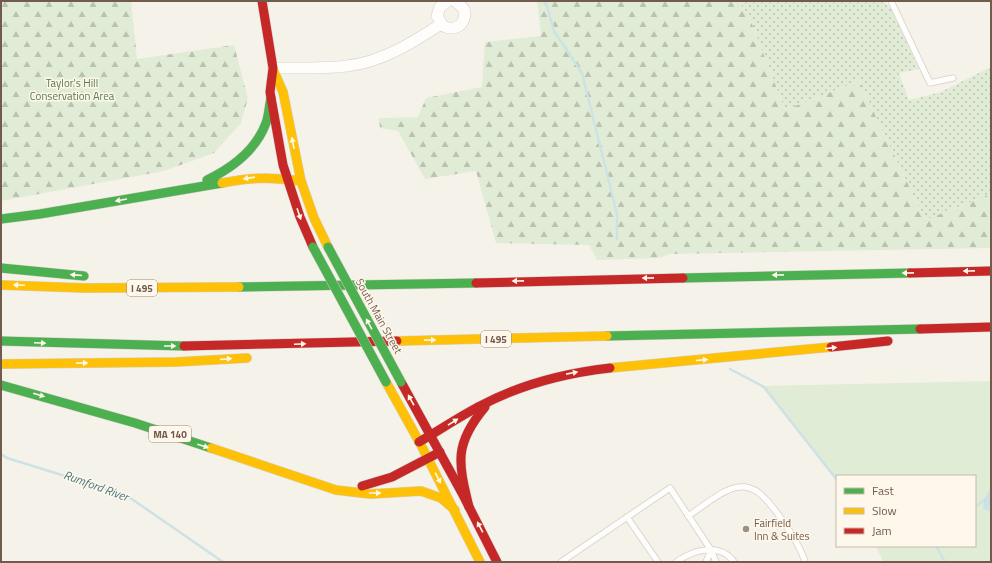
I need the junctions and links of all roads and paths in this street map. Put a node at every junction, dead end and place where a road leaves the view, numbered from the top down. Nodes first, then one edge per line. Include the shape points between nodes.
1 (262, 1) edge
2 (448, 1) edge
3 (455, 1) edge
4 (891, 1) edge
5 (441, 24) junction
6 (273, 68) junction
7 (953, 78) dead end
8 (271, 98) junction
9 (288, 178) junction
10 (301, 181) junction
11 (174, 191) junction
12 (1, 219) edge
13 (1, 268) edge
14 (991, 271) edge
15 (93, 276) dead end
16 (116, 279) dead end
17 (1, 285) edge
18 (282, 287) junction
19 (991, 328) edge
20 (912, 339) dead end
21 (896, 340) dead end
22 (1, 341) edge
23 (364, 342) junction
24 (309, 353) dead end
25 (255, 357) dead end
26 (1, 364) edge
27 (1, 385) edge
28 (492, 400) junction
29 (431, 436) junction
30 (419, 442) junction
31 (440, 452) junction
32 (428, 459) junction
33 (336, 490) junction
34 (469, 507) junction
35 (455, 510) junction
36 (688, 516) junction
37 (627, 517) junction
38 (711, 550) junction
39 (480, 562) edge
40 (497, 562) edge
41 (561, 562) edge
42 (658, 562) edge
43 (676, 562) edge
44 (706, 562) edge
45 (716, 562) edge
46 (734, 562) edge
47 (806, 562) edge

1 - 6 main road, South Main Street
2 - 5 street via 438,10 437,16
3 - 5 street via 465,11 462,23 452,28
4 - 7 lane via 930,83
5 - 6 street via 401,49 361,64
6 - 8 main road, South Main Street
10 -> 6 main road, South Main Street via 283,92
8 - 9 main road, South Main Street
8 - 11 main road via 266,125 253,147 220,174 194,186
9 - 10 main road
9 -> 11 main road via 254,177
9 -> 30 main road, South Main Street, bridge via 313,248
29 -> 10 main road, South Main Street, bridge via 328,247
11 -> 12 main road
15 -> 13 main road
14 -> 18 main road, I 495
16 - 18 main road
18 -> 17 main road, I 495 via 85,288
19 - 20 main road
23 -> 19 main road, I 495
28 -> 21 main road via 527,385 584,371
22 -> 23 main road, I 495 via 154,346
23 - 24 main road
26 -> 25 main road via 176,362
27 -> 33 main road, MA 140 via 135,423
29 -> 28 main road
28 - 34 main road via 475,417 461,446 460,473
29 - 30 main road
29 - 31 main road, South Main Street
30 - 32 main road, South Main Street
31 - 32 main road
31 - 34 main road, South Main Street
32 - 33 main road via 376,483
32 -> 35 main road, South Main Street
33 -> 35 main road, MA 140 via 371,494 420,491 441,498
40 -> 34 main road, South Main Street
35 - 39 main road, South Main Street / MA 140
36 - 37 lane via 670,488
36 - 38 lane
36 - 47 lane via 727,491 738,487 749,488 758,492 772,506
37 - 41 lane
37 - 42 lane
38 - 43 lane via 697,551
38 - 44 lane
38 - 45 lane
38 - 46 lane via 729,555

